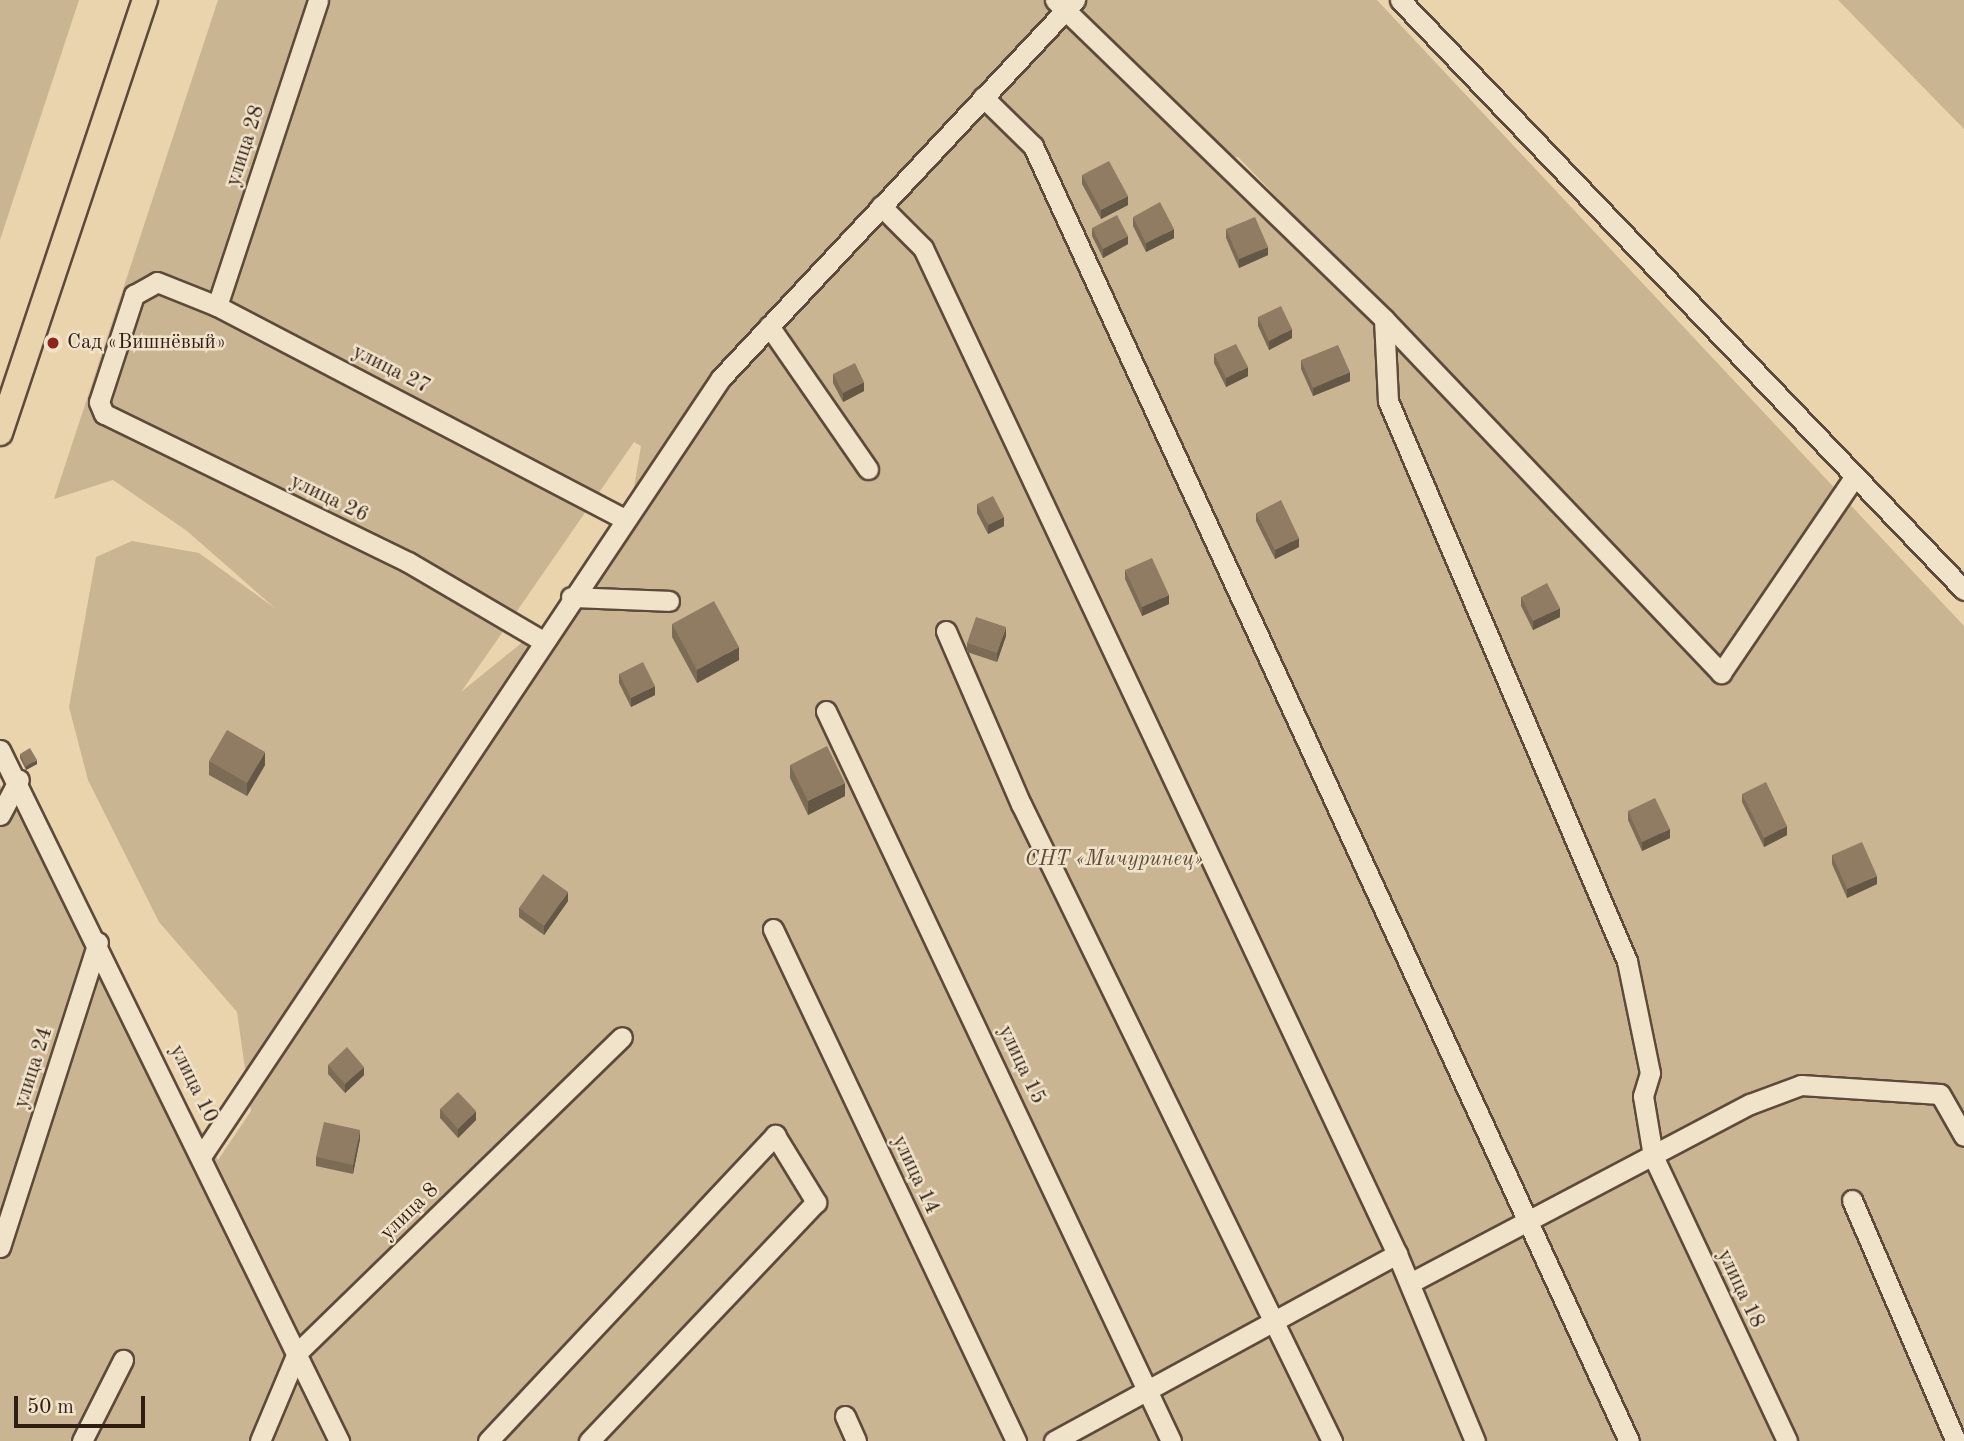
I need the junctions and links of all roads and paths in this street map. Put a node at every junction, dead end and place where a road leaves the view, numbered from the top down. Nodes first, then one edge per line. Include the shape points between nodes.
1 (145, 0) edge
2 (318, 0) edge
3 (1400, 0) edge
4 (1065, 3) edge
5 (983, 97) junction
6 (881, 206) junction
7 (217, 306) junction
8 (1384, 319) junction
9 (769, 326) junction
10 (99, 402) joint
11 (0, 433) edge
12 (868, 468) dead end
13 (1855, 476) junction
14 (625, 519) junction
15 (1964, 590) edge
16 (571, 597) junction
17 (669, 601) dead end
18 (946, 631) dead end
19 (541, 640) junction
20 (826, 711) dead end
21 (0, 750) edge
22 (19, 780) junction
23 (0, 814) edge
24 (773, 929) dead end
25 (98, 942) junction
26 (622, 1037) dead end
27 (1964, 1136) edge
28 (202, 1155) junction
29 (1653, 1156) junction
30 (1852, 1200) dead end
31 (1527, 1225) junction
32 (0, 1247) edge
33 (1398, 1254) junction
34 (1410, 1283) junction
35 (1272, 1319) junction
36 (298, 1353) junction
37 (123, 1360) dead end
38 (1147, 1389) junction
39 (845, 1416) dead end
40 (82, 1441) edge
41 (260, 1441) edge
42 (340, 1441) edge
43 (488, 1441) edge
44 (589, 1441) edge
45 (856, 1441) edge
46 (1016, 1441) edge
47 (1054, 1441) edge
48 (1171, 1441) edge
49 (1332, 1441) edge
50 (1475, 1441) edge
51 (1629, 1441) edge
52 (1787, 1441) edge
53 (1956, 1441) edge

1 - 11 main road
2 - 7 street, улица 28
3 - 13 street
4 - 5 street
4 - 8 street
5 - 6 street
5 - 31 street via 1033,146
6 - 9 street
6 - 33 street via 923,248
7 - 10 street, улица 27 via 157,282 134,295
7 - 14 street, улица 27
8 - 13 street via 1721,673
8 - 29 street, улица 18 via 1388,401 1627,961 1650,1073 1643,1096
9 - 12 street
9 - 14 street via 721,378
10 - 19 street, улица 26 via 111,419 408,562
13 - 15 street
14 - 16 street
16 - 17 street
16 - 19 street
18 - 35 street via 1021,804
19 - 28 street
20 - 38 street, улица 15
21 - 22 street, улица 10
22 - 23 street
22 - 25 street, улица 10
24 - 46 street, улица 14
25 - 28 street, улица 10
25 - 32 street, улица 24
26 - 36 street, улица 8
27 - 29 street via 1940,1094 1801,1085 1750,1104
28 - 36 street, улица 10
29 - 31 street
29 - 52 street, улица 18
30 - 53 street
31 - 34 street
31 - 51 street
33 - 34 street
33 - 35 street
34 - 50 street
35 - 38 street
35 - 49 street
36 - 41 street, улица 8
36 - 42 street, улица 10
37 - 40 street
38 - 47 street
38 - 48 street, улица 15
39 - 45 street
43 - 44 street via 775,1135 816,1202

